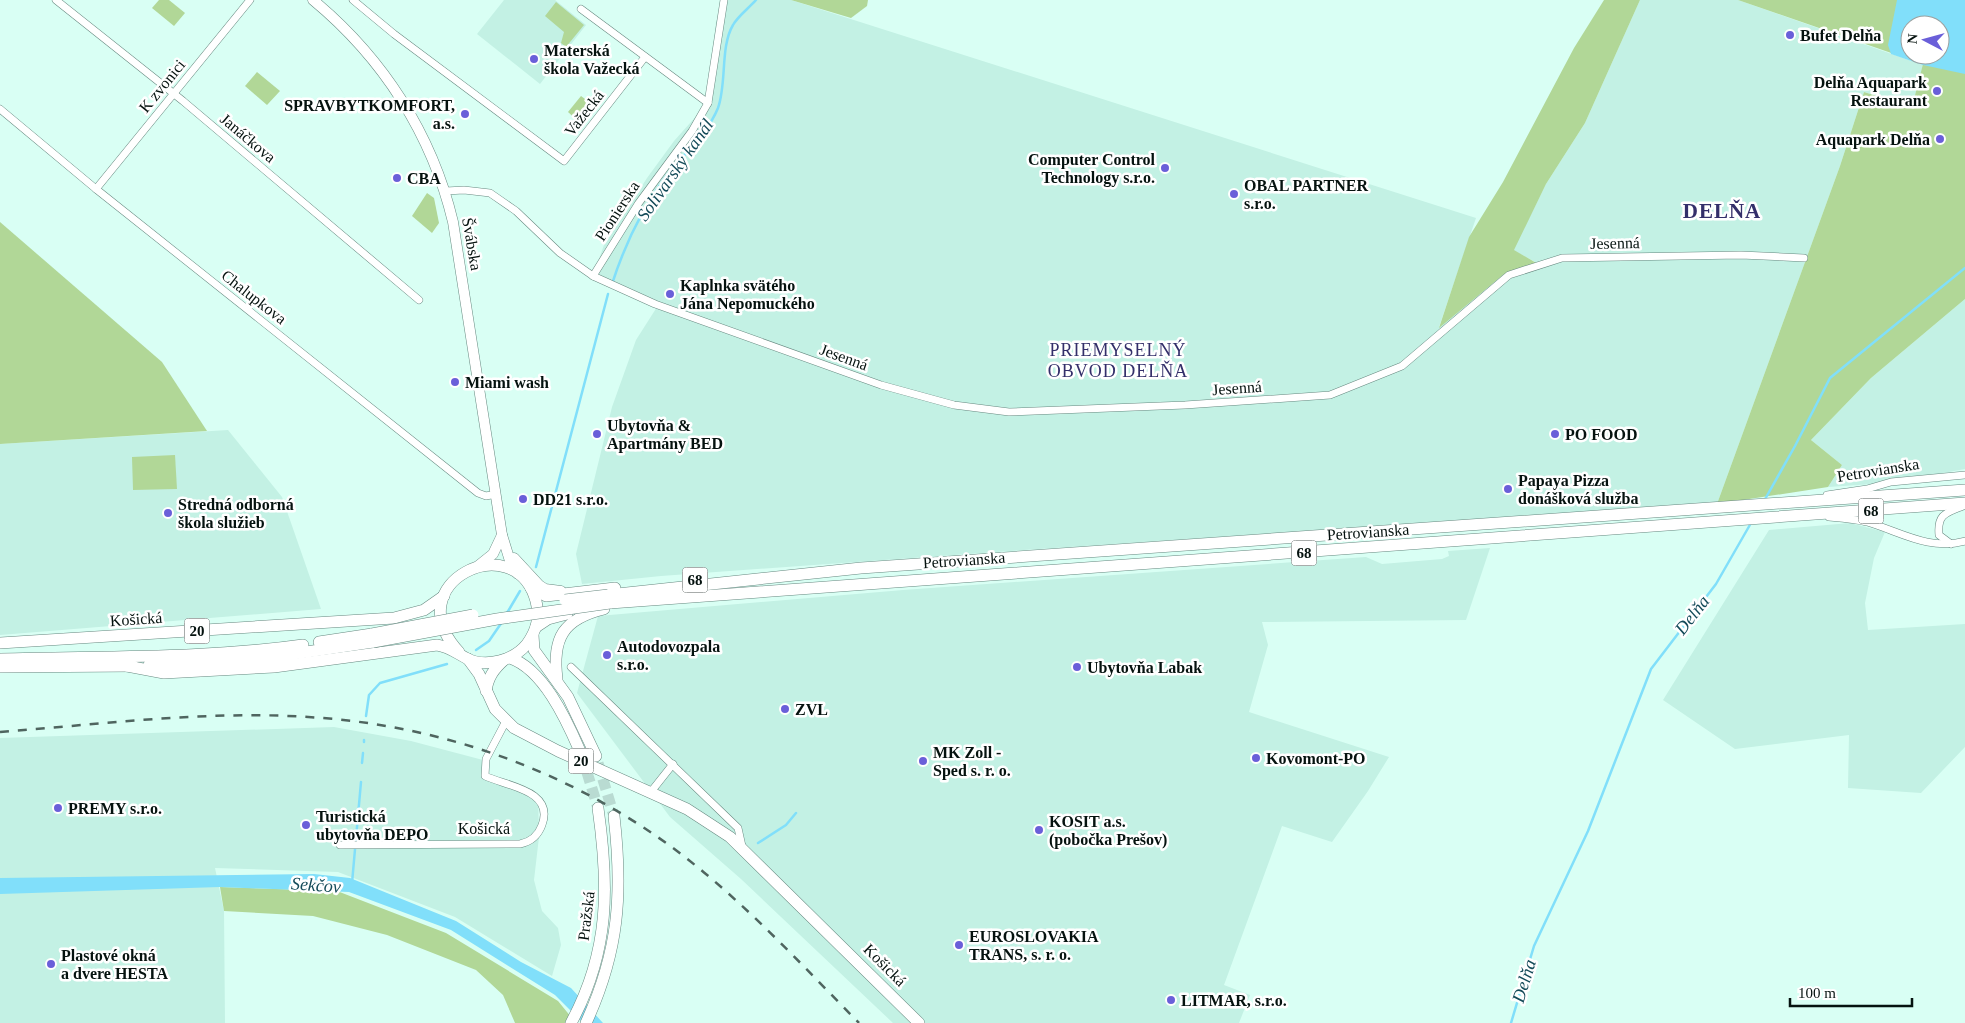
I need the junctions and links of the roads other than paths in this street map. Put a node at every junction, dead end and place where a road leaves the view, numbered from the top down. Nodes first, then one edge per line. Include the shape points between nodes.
1 (56, 0) edge
2 (250, 0) edge
3 (313, 0) edge
4 (353, 0) edge
5 (724, 0) edge
6 (581, 8) dead end
7 (645, 57) junction
8 (174, 94) junction
9 (708, 103) junction
10 (0, 109) edge
11 (96, 189) junction
12 (446, 191) junction
13 (1804, 258) dead end
14 (593, 276) junction
15 (419, 300) dead end
16 (1965, 475) edge
17 (1965, 490) edge
18 (496, 494) junction
19 (1797, 503) junction
20 (1965, 504) edge
21 (1813, 515) junction
22 (502, 535) junction
23 (1965, 541) edge
24 (1952, 544) junction
25 (478, 566) junction
26 (861, 568) junction
27 (518, 574) junction
28 (531, 588) junction
29 (573, 593) junction
30 (444, 596) junction
31 (607, 602) junction
32 (394, 618) junction
33 (444, 631) junction
34 (535, 631) junction
35 (372, 638) junction
36 (0, 643) edge
37 (464, 656) junction
38 (0, 659) edge
39 (507, 659) junction
40 (128, 666) junction
41 (571, 666) dead end
42 (0, 668) edge
43 (557, 679) junction
44 (486, 691) junction
45 (506, 721) junction
46 (579, 749) tunnel mouth
47 (596, 756) tunnel mouth
48 (673, 764) junction
49 (650, 793) junction
50 (598, 808) tunnel mouth
51 (614, 816) tunnel mouth
52 (340, 845) dead end
53 (742, 847) junction
54 (571, 1023) edge
55 (586, 1023) edge
56 (919, 1023) edge

1 - 8 street, Janáčkova
2 - 8 street, K zvonici
3 - 12 street, Švábska via 386,76 426,140
4 - 7 street, Važecká via 564,161
5 - 9 street, Pionierska
6 - 7 street
7 - 9 street
8 - 11 street, K zvonici
8 - 15 street, Janáčkova
9 - 14 street, Pionierska
10 - 11 street, Chalupkova
11 - 18 street, Chalupkova via 478,492 486,496
12 - 14 street via 490,193 516,211 560,253
12 - 18 street, Švábska via 454,222
13 - 14 street, Jesenná via 1741,255 1562,258 1509,274 1402,366 1330,395 1033,412 995,412 960,406 881,385 698,321
16 - 19 street, Petrovianska via 1891,482
17 - 19 main road, Petrovianska / 68
18 - 22 street, Švábska
19 - 26 main road, Petrovianska / 68
20 - 21 main road, Petrovianska / 68
20 - 24 street via 1942,515 1938,523 1939,535
21 - 24 street, Petrovianska via 1865,522 1930,544
21 - 31 main road, Petrovianska / 68
22 - 25 street via 493,554
22 - 27 street, Švábska
22 - 29 street via 518,563 539,585
23 - 24 street, Petrovianska
25 - 27 main road, 68 via 494,565
25 - 30 main road via 459,575
26 - 29 main road, 68 via 792,570
26 - 31 main road
27 - 28 main road, 68
28 - 29 main road, 68 via 546,596
28 - 34 main road, 68 via 538,608
30 - 32 main road, Košická / 20 via 424,610
30 - 33 main road via 441,617
31 - 34 main road via 556,616
31 - 35 main road, bridge via 513,608
31 - 43 main road, 68 via 578,618 563,631 555,656
32 - 33 main road, Košická via 434,625
32 - 36 main road, Košická / 20
33 - 37 main road via 448,641
34 - 39 main road via 519,652
34 - 43 main road, 68 via 534,650
35 - 38 main road via 275,649 128,657
35 - 40 main road via 274,657
37 - 39 main road via 492,662
37 - 40 main road via 448,646 437,645 274,667 164,673
37 - 44 main road, Košická / 20 via 479,674
39 - 44 main road via 494,670
39 - 46 main road via 526,665 545,687
40 - 42 main road
41 - 48 street, Košická
43 - 47 main road, 68 via 579,716
44 - 45 main road, Košická / 20
45 - 49 main road, Košická / 20 via 524,734
45 - 52 street, Košická via 486,759 485,776 526,790 538,799 544,818 533,838 520,844
48 - 49 street
48 - 53 street, Košická via 738,828
49 - 53 main road, Košická / 20 via 709,822
50 - 54 main road, Pražská via 606,863 603,923 592,972
51 - 55 main road, Pražská via 620,893 615,935 603,983
53 - 56 main road, Košická / 20

